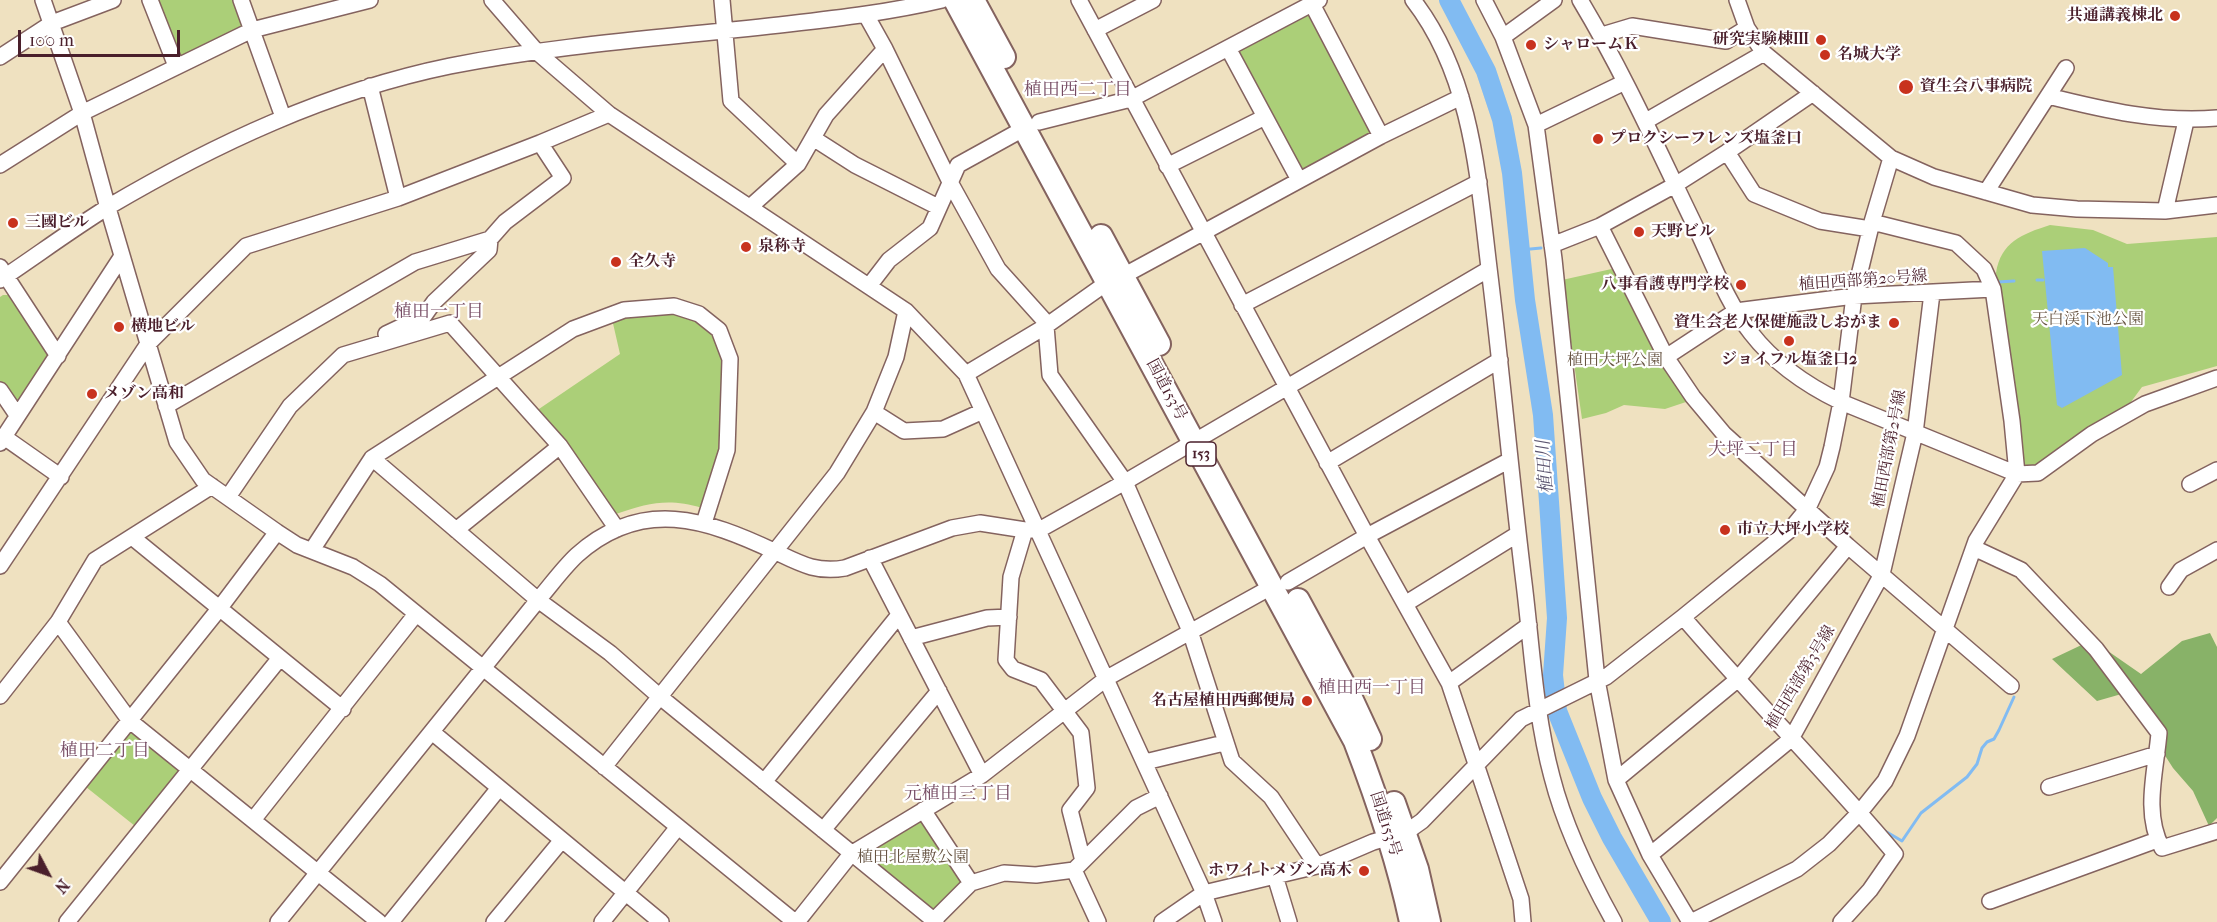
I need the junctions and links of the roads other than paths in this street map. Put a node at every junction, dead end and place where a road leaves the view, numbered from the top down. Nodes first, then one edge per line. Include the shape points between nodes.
1 (43, 0) edge
2 (113, 0) edge
3 (150, 0) edge
4 (242, 0) edge
5 (370, 0) edge
6 (492, 0) edge
7 (722, 0) edge
8 (942, 0) edge
9 (955, 0) edge
10 (976, 0) edge
11 (990, 0) edge
12 (1079, 0) edge
13 (1154, 0) edge
14 (1413, 0) edge
15 (1484, 0) edge
16 (1554, 0) edge
17 (1581, 0) edge
18 (1737, 0) edge
19 (1316, 2) edge
20 (866, 15) junction
21 (52, 23) junction
22 (1747, 28) junction
23 (252, 30) junction
24 (1095, 30) junction
25 (724, 32) junction
26 (1602, 35) junction
27 (1503, 37) junction
28 (1228, 48) junction
29 (885, 49) junction
30 (537, 52) junction
31 (1764, 53) junction
32 (0, 57) edge
33 (176, 66) junction
34 (2066, 68) dead end
35 (1625, 82) junction
36 (370, 86) junction
37 (1813, 93) junction
38 (2048, 96) junction
39 (1461, 97) junction
40 (1131, 99) junction
41 (82, 113) junction
42 (609, 114) junction
43 (283, 117) junction
44 (1265, 117) junction
45 (2217, 118) edge
46 (1646, 120) junction
47 (2186, 121) junction
48 (1032, 125) junction
49 (1536, 125) junction
50 (1381, 136) junction
51 (813, 138) junction
52 (540, 143) junction
53 (1727, 152) junction
54 (1891, 158) junction
55 (798, 164) junction
56 (0, 165) edge
57 (1167, 166) junction
58 (1299, 180) junction
59 (1479, 182) junction
60 (951, 184) junction
61 (1674, 185) junction
62 (1986, 192) junction
63 (398, 198) junction
64 (2217, 205) edge
65 (750, 207) junction
66 (938, 207) junction
67 (108, 208) junction
68 (2165, 211) junction
69 (1871, 225) junction
70 (1600, 226) junction
71 (1204, 232) junction
72 (490, 239) junction
73 (1552, 245) junction
74 (122, 256) junction
75 (1489, 269) junction
76 (2, 274) edge
77 (1115, 279) junction
78 (869, 286) junction
79 (1993, 289) junction
80 (1932, 293) junction
81 (1854, 296) junction
82 (1242, 305) junction
83 (906, 311) junction
84 (1736, 311) junction
85 (1046, 326) junction
86 (148, 344) junction
87 (343, 355) junction
88 (58, 356) junction
89 (1666, 357) junction
90 (1500, 360) junction
91 (966, 374) junction
92 (498, 377) junction
93 (2217, 378) edge
94 (1286, 387) junction
95 (0, 390) edge
96 (1841, 402) junction
97 (166, 406) junction
98 (983, 411) junction
99 (874, 412) junction
100 (17, 415) junction
101 (1915, 433) junction
102 (1200, 437) junction
103 (2, 440) edge
104 (560, 446) junction
105 (372, 458) junction
106 (1510, 460) junction
107 (1327, 463) junction
108 (2217, 470) edge
109 (2017, 474) junction
110 (61, 477) junction
111 (1125, 482) junction
112 (2190, 484) dead end
113 (212, 486) junction
114 (228, 497) junction
115 (1808, 508) junction
116 (704, 523) junction
117 (617, 528) junction
118 (456, 530) junction
119 (1032, 530) junction
120 (277, 532) junction
121 (1518, 534) junction
122 (1367, 536) junction
123 (132, 537) junction
124 (1848, 546) junction
125 (1974, 548) junction
126 (312, 550) junction
127 (2217, 550) edge
128 (776, 552) junction
129 (870, 558) junction
130 (0, 566) edge
131 (1882, 574) junction
132 (1281, 584) junction
133 (2169, 587) dead end
134 (538, 600) junction
135 (1405, 604) junction
136 (219, 609) junction
137 (416, 614) junction
138 (899, 615) junction
139 (1009, 617) junction
140 (1683, 618) junction
141 (58, 622) junction
142 (1529, 625) junction
143 (1946, 630) junction
144 (1190, 631) junction
145 (911, 638) junction
146 (280, 658) junction
147 (483, 669) junction
148 (1107, 678) junction
149 (1737, 680) junction
150 (1449, 682) junction
151 (1594, 682) junction
152 (2011, 686) dead end
153 (939, 691) junction
154 (0, 696) edge
155 (659, 696) junction
156 (343, 709) junction
157 (1064, 711) junction
158 (1538, 711) junction
159 (130, 721) junction
160 (432, 732) junction
161 (1791, 739) junction
162 (1224, 743) junction
163 (2157, 754) junction
164 (1145, 762) junction
165 (1476, 764) junction
166 (604, 767) junction
167 (190, 769) junction
168 (982, 775) junction
169 (1616, 780) junction
170 (764, 782) junction
171 (2049, 787) dead end
172 (499, 788) junction
173 (1160, 796) junction
174 (923, 810) junction
175 (1860, 812) junction
176 (253, 820) junction
177 (678, 827) junction
178 (823, 830) junction
179 (2217, 831) edge
180 (1397, 835) junction
181 (562, 840) junction
182 (2157, 840) junction
183 (851, 854) junction
184 (1650, 855) junction
185 (1078, 865) junction
186 (1317, 866) junction
187 (318, 873) junction
188 (1275, 876) junction
189 (0, 882) edge
190 (971, 883) junction
191 (626, 893) junction
192 (1204, 893) junction
193 (1990, 901) dead end
194 (935, 921) edge
195 (67, 922) edge
196 (278, 922) edge
197 (379, 922) edge
198 (392, 922) edge
199 (494, 922) edge
200 (602, 922) edge
201 (661, 922) edge
202 (796, 922) edge
203 (1098, 922) edge
204 (1162, 922) edge
205 (1214, 922) edge
206 (1289, 922) edge
207 (1412, 922) edge
208 (1429, 922) edge
209 (1523, 922) edge
210 (1614, 922) edge
211 (1690, 922) edge
212 (1841, 922) edge

1 - 21 street
2 - 21 street
3 - 33 street
4 - 23 street
5 - 23 street
6 - 30 street
7 - 25 street
8 - 20 street
9 - 48 highway, 国道153号 / 153
10 - 11 street
10 - 48 highway, 国道153号 / 153
12 - 24 street
13 - 24 street
14 - 39 street via 1435,36
15 - 27 street
16 - 27 street
17 - 26 street
18 - 22 street
19 - 28 street
19 - 50 street
20 - 25 street
20 - 29 street
21 - 32 street
21 - 41 street
22 - 26 street via 1726,40 1632,26
22 - 31 street
23 - 33 street
23 - 43 street
24 - 40 street
25 - 30 street
25 - 55 street via 731,101
26 - 35 street
27 - 49 street
28 - 40 street
28 - 44 street
29 - 51 street via 826,116
29 - 60 street
30 - 36 street via 450,66
30 - 42 street
31 - 37 street
31 - 46 street
33 - 41 street
34 - 38 street
35 - 46 street
35 - 49 street
36 - 43 street
36 - 63 street
37 - 53 street
37 - 54 street
38 - 47 street via 2106,111
38 - 62 street
39 - 50 street
39 - 59 street
40 - 48 street
40 - 57 street
41 - 56 street
41 - 67 street
42 - 52 street
42 - 65 street
43 - 67 street via 208,152
44 - 57 street
44 - 58 street
45 - 47 street
46 - 61 street
47 - 68 street
48 - 60 street via 958,165
48 - 77 highway, 国道153号 / 153
49 - 73 street
50 - 58 street
51 - 55 street
51 - 66 street via 855,165
52 - 63 street
52 - 72 street via 563,178 505,222
53 - 61 street
53 - 69 street via 1754,194 1820,221
54 - 62 street via 1934,177
54 - 69 street
55 - 65 street
57 - 71 street
58 - 71 street
59 - 75 street
59 - 82 street
60 - 66 street
60 - 85 street via 998,269
61 - 70 street
61 - 84 street
62 - 68 street via 2032,205
63 - 86 street via 246,246
64 - 68 street
65 - 78 street
66 - 78 street via 930,228 889,261
67 - 74 street
67 - 76 street
69 - 79 street via 1956,243 1984,269
69 - 81 street
70 - 73 street
70 - 89 street
71 - 77 street
71 - 82 street
72 - 87 street via 489,250 424,316
72 - 97 street via 415,262
73 - 151 street
74 - 86 street
74 - 88 street
75 - 90 street
75 - 94 street
76 - 88 street
77 - 85 street
77 - 102 highway, 国道153号 / 153
78 - 83 street
79 - 80 street, 植田西部第20号線
79 - 109 street
80 - 81 street, 植田西部第20号線
80 - 101 street, 植田西部第2号線
81 - 84 street, 植田西部第20号線
81 - 96 street
82 - 94 street
83 - 91 street
83 - 99 street via 896,357
84 - 89 street
84 - 96 street via 1765,350 1785,368
85 - 91 street
85 - 111 street via 1050,375
86 - 97 street
86 - 110 street
87 - 92 street via 450,323
87 - 114 street via 290,406
88 - 100 street
89 - 115 street via 1724,434
90 - 106 street
90 - 107 street
91 - 98 street
92 - 104 street
92 - 105 street
92 - 116 street via 573,329 624,310 674,306 699,314 719,330 730,359 727,450
93 - 109 street via 2145,404 2092,434 2038,473
94 - 102 street
94 - 107 street
95 - 100 street
96 - 101 street
96 - 115 street via 1827,467
97 - 113 street via 177,442
98 - 99 street via 943,429 904,431
98 - 119 street
99 - 128 street via 837,473
100 - 103 street
101 - 109 street
101 - 131 street, 植田西部第2号線
102 - 111 street
102 - 132 highway, 国道153号 / 153
103 - 110 street
104 - 117 street
104 - 118 street
105 - 118 street
105 - 126 street
106 - 121 street
106 - 122 street
107 - 122 street
108 - 112 street
109 - 125 street
110 - 130 street
111 - 119 street
111 - 144 street
113 - 114 street
113 - 123 street
114 - 120 street
115 - 124 street
115 - 140 street via 1790,530
116 - 117 street via 660,518
116 - 128 street
117 - 134 street via 576,556
118 - 134 street
119 - 129 street via 980,523 962,526
119 - 139 street via 1011,577
119 - 148 street
120 - 126 street
120 - 136 street
121 - 135 street
121 - 142 street
122 - 132 street
122 - 135 street
123 - 136 street
123 - 141 street via 95,560
124 - 131 street
124 - 149 street
125 - 143 street
125 - 163 street via 2021,570 2096,650 2159,733
126 - 137 street via 380,584
127 - 133 street via 2181,570
128 - 129 street via 809,568 833,570
128 - 155 street
129 - 138 street
131 - 143 street
131 - 161 street, 植田西部第3号線
132 - 144 street
132 - 180 highway, 国道153号 / 153 via 1350,696 1373,744
134 - 147 street
134 - 155 street via 610,653
135 - 150 street
136 - 146 street
136 - 159 street
137 - 147 street
137 - 156 street
138 - 145 street
138 - 170 street
139 - 145 street via 987,618
139 - 157 street via 1006,660 1013,669 1041,680
140 - 149 street
140 - 151 street
141 - 154 street
141 - 159 street
142 - 150 street
142 - 158 street
143 - 152 street
143 - 175 street via 1907,736 1885,781
144 - 148 street
144 - 162 street
145 - 153 street
146 - 156 street
146 - 167 street
147 - 160 street
147 - 166 street
148 - 157 street
148 - 164 street
149 - 161 street
149 - 169 street
150 - 165 street
151 - 158 street
151 - 169 street
153 - 168 street
153 - 178 street
155 - 166 street
155 - 170 street
156 - 176 street
157 - 168 street
157 - 185 street via 1081,733 1087,788 1070,810
158 - 165 street via 1521,719
158 - 210 street via 1552,778 1570,832
159 - 167 street
159 - 189 street
160 - 172 street
160 - 187 street
161 - 175 street
161 - 184 street, 植田西部第3号線
162 - 164 street
162 - 186 street via 1232,761 1271,796
163 - 171 street
163 - 182 street via 2151,815
164 - 173 street
165 - 180 street via 1422,821
165 - 209 street via 1521,900
166 - 177 street
167 - 176 street
167 - 195 street
168 - 174 street
169 - 184 street
170 - 178 street
172 - 181 street
172 - 198 street
173 - 185 street via 1137,808
173 - 192 street
174 - 183 street
174 - 190 street
175 - 211 street via 1797,869
175 - 212 street via 1895,854
176 - 187 street
177 - 191 street
177 - 202 street
178 - 183 street
179 - 182 street via 2162,848
180 - 186 street
180 - 207 highway, 国道153号 / 153
180 - 208 highway, 国道153号 / 153 via 1417,869
181 - 191 street
181 - 199 street
182 - 193 street
183 - 194 street
183 - 202 street
184 - 211 street
185 - 190 street via 1036,875 1004,873
185 - 203 street
186 - 188 street
187 - 196 street
187 - 197 street
188 - 192 street
188 - 206 street
190 - 194 street
191 - 200 street
191 - 201 street
192 - 204 street
192 - 205 street

